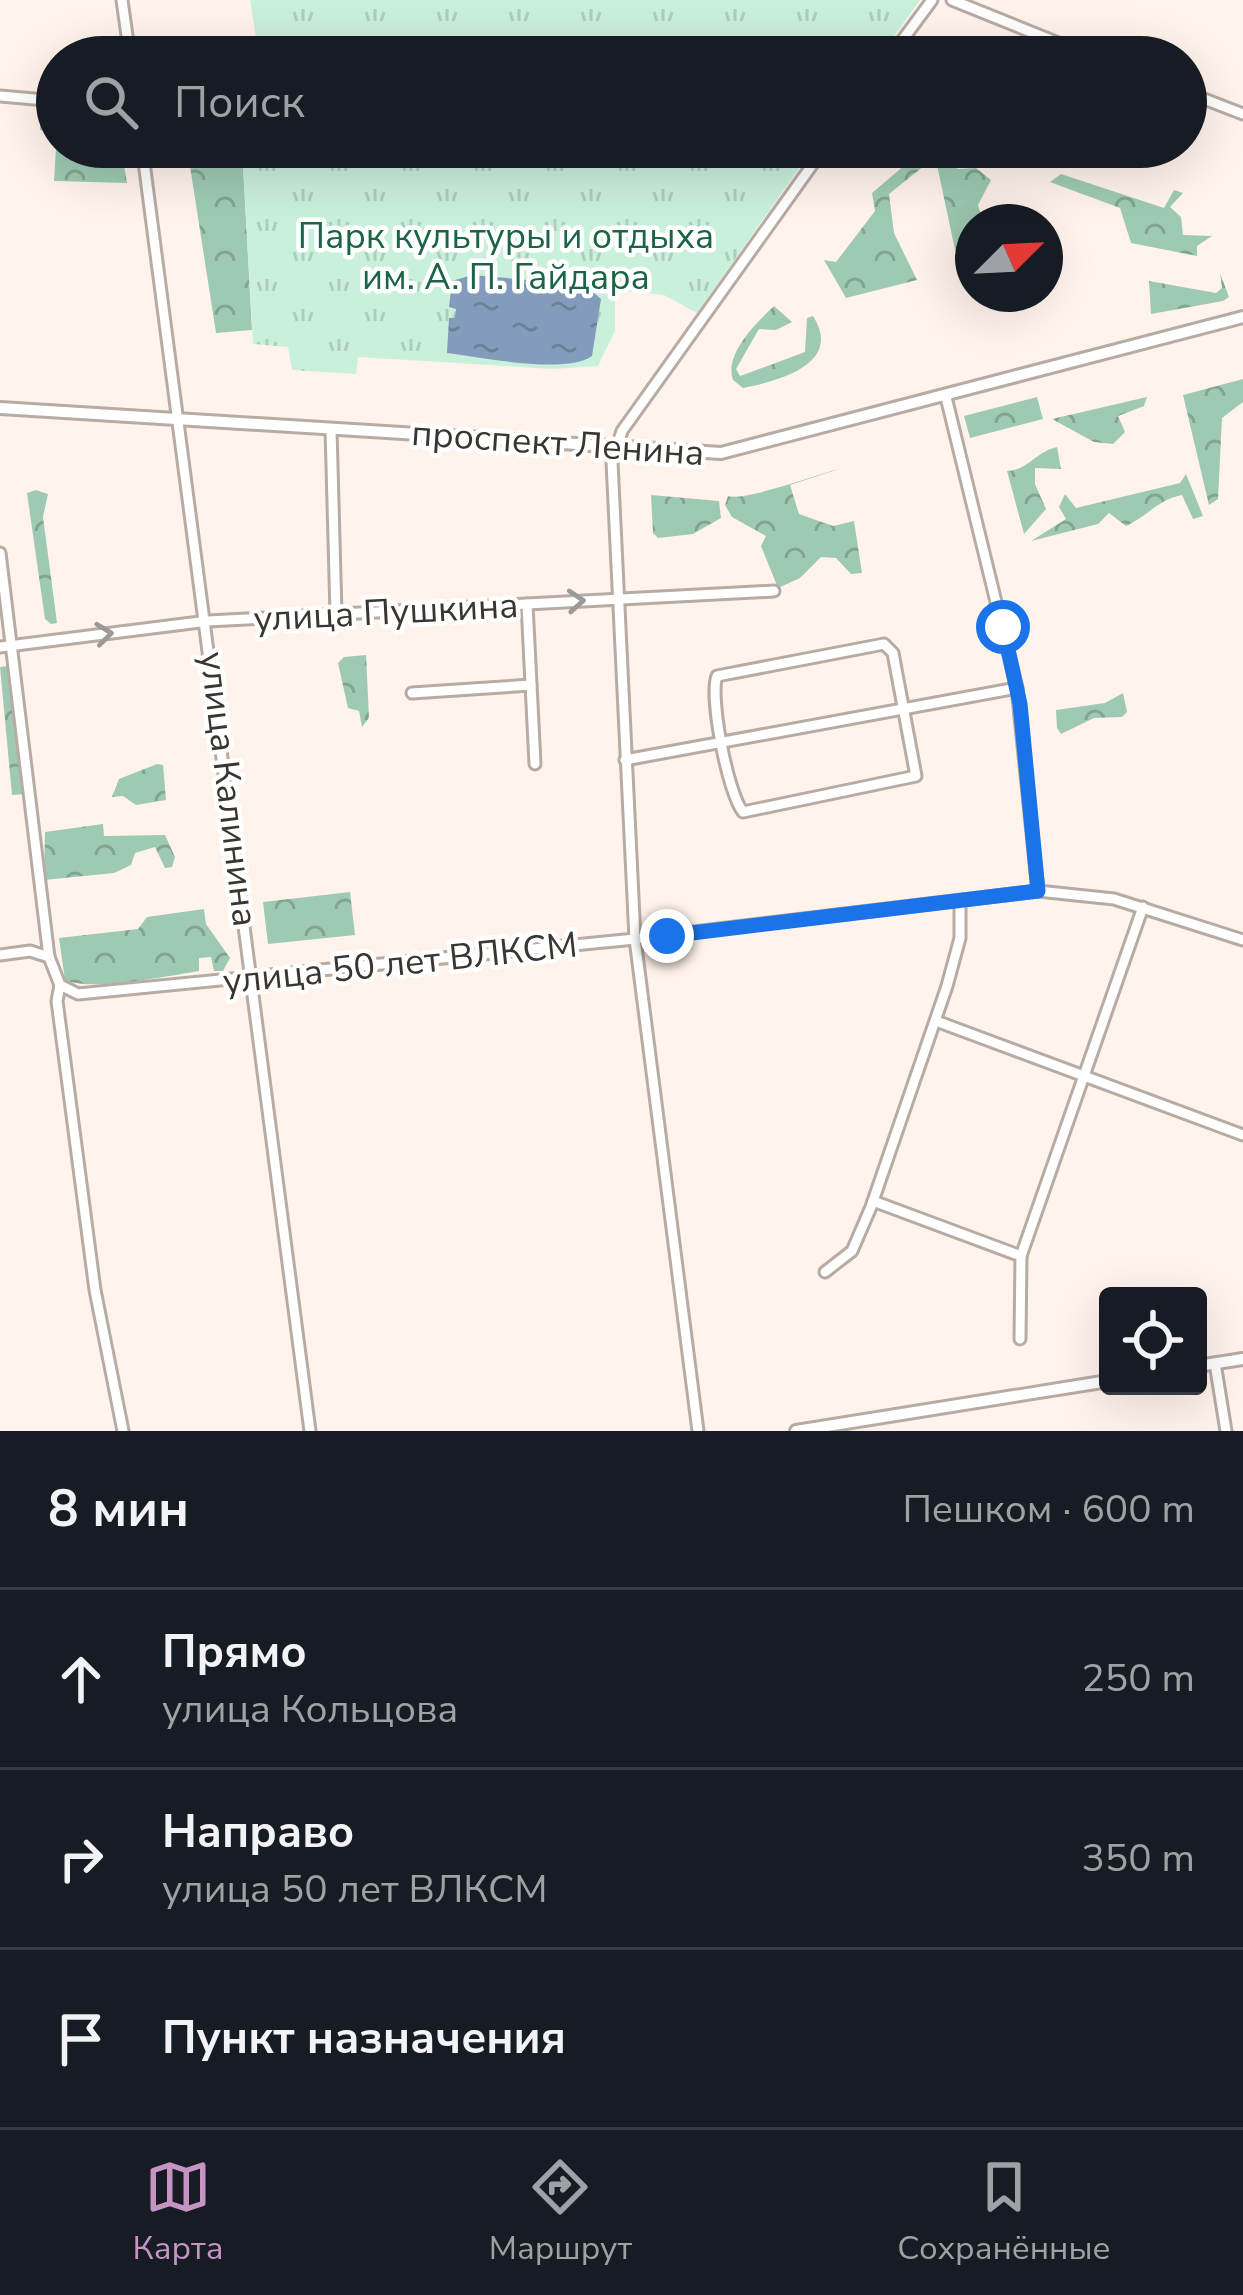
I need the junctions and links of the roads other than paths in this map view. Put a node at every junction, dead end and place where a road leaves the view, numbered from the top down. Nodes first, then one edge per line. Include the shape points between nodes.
1 (122, 0) edge
2 (932, 0) edge
3 (952, 0) edge
4 (127, 36) edge
5 (905, 36) edge
6 (1042, 36) edge
7 (0, 96) edge
8 (36, 99) edge
9 (1207, 100) edge
10 (1243, 114) edge
11 (145, 168) edge
12 (810, 168) edge
13 (1243, 317) edge
14 (946, 397) junction
15 (0, 408) edge
16 (179, 418) junction
17 (331, 429) junction
18 (614, 446) junction
19 (0, 553) edge
20 (774, 591) dead end
21 (618, 598) junction
22 (527, 604) junction
23 (336, 614) junction
24 (208, 621) junction
25 (6, 646) edge
26 (531, 685) junction
27 (1017, 688) junction
28 (412, 693) dead end
29 (904, 710) junction
30 (724, 746) junction
31 (626, 760) junction
32 (535, 764) dead end
33 (1038, 891) junction
34 (960, 901) junction
35 (1143, 907) junction
36 (635, 939) junction
37 (1243, 940) edge
38 (0, 955) edge
39 (49, 957) junction
40 (254, 977) junction
41 (60, 986) junction
42 (936, 1021) junction
43 (1084, 1076) junction
44 (1243, 1135) edge
45 (873, 1201) junction
46 (1021, 1256) junction
47 (825, 1272) dead end
48 (1020, 1339) dead end
49 (1243, 1359) edge
50 (1215, 1363) junction
51 (1207, 1364) edge
52 (1099, 1382) edge
53 (123, 1431) edge
54 (310, 1431) edge
55 (698, 1431) edge
56 (796, 1431) edge
57 (1226, 1431) edge

1 - 4 street
2 - 5 street
3 - 6 street
7 - 8 street
9 - 10 street
11 - 16 street, улица Калинина
12 - 18 street
13 - 14 main road, проспект Ленина
14 - 18 main road, проспект Ленина via 721,453
14 - 27 street
15 - 16 main road, проспект Ленина
16 - 17 main road, проспект Ленина
16 - 24 street, улица Калинина
17 - 18 main road, проспект Ленина
17 - 23 street
18 - 21 street
19 - 25 street
20 - 21 street, улица Пушкина
22 -> 21 street, улица Пушкина
21 - 31 street
22 - 23 street, улица Пушкина
22 - 26 street
23 - 24 street, улица Пушкина
25 -> 24 street, улица Пушкина
24 - 40 street, улица Калинина
25 - 39 street
26 - 28 street
26 - 32 street
27 - 29 street
27 - 33 street
29 - 30 street
29 - 30 street via 916,776 808,800 743,812
29 - 30 street via 890,646 796,657 716,676
30 - 31 street
31 - 36 street
33 - 34 street, улица 50 лет ВЛКСМ
33 - 35 street, улица 50 лет ВЛКСМ
34 - 36 street, улица 50 лет ВЛКСМ
34 - 42 street via 960,938
35 - 37 street, улица 50 лет ВЛКСМ
35 - 43 street
36 - 40 street, улица 50 лет ВЛКСМ
36 - 55 street
38 - 39 street
39 - 41 street
40 - 41 street, улица 50 лет ВЛКСМ via 78,994
40 - 54 street, улица Калинина
41 - 53 street via 95,1290
42 - 43 street
42 - 45 street
43 - 44 street
43 - 46 street
45 - 46 street
45 - 47 street via 853,1251
46 - 48 street
49 - 50 main road
50 - 51 main road
50 - 57 street
52 - 56 main road

